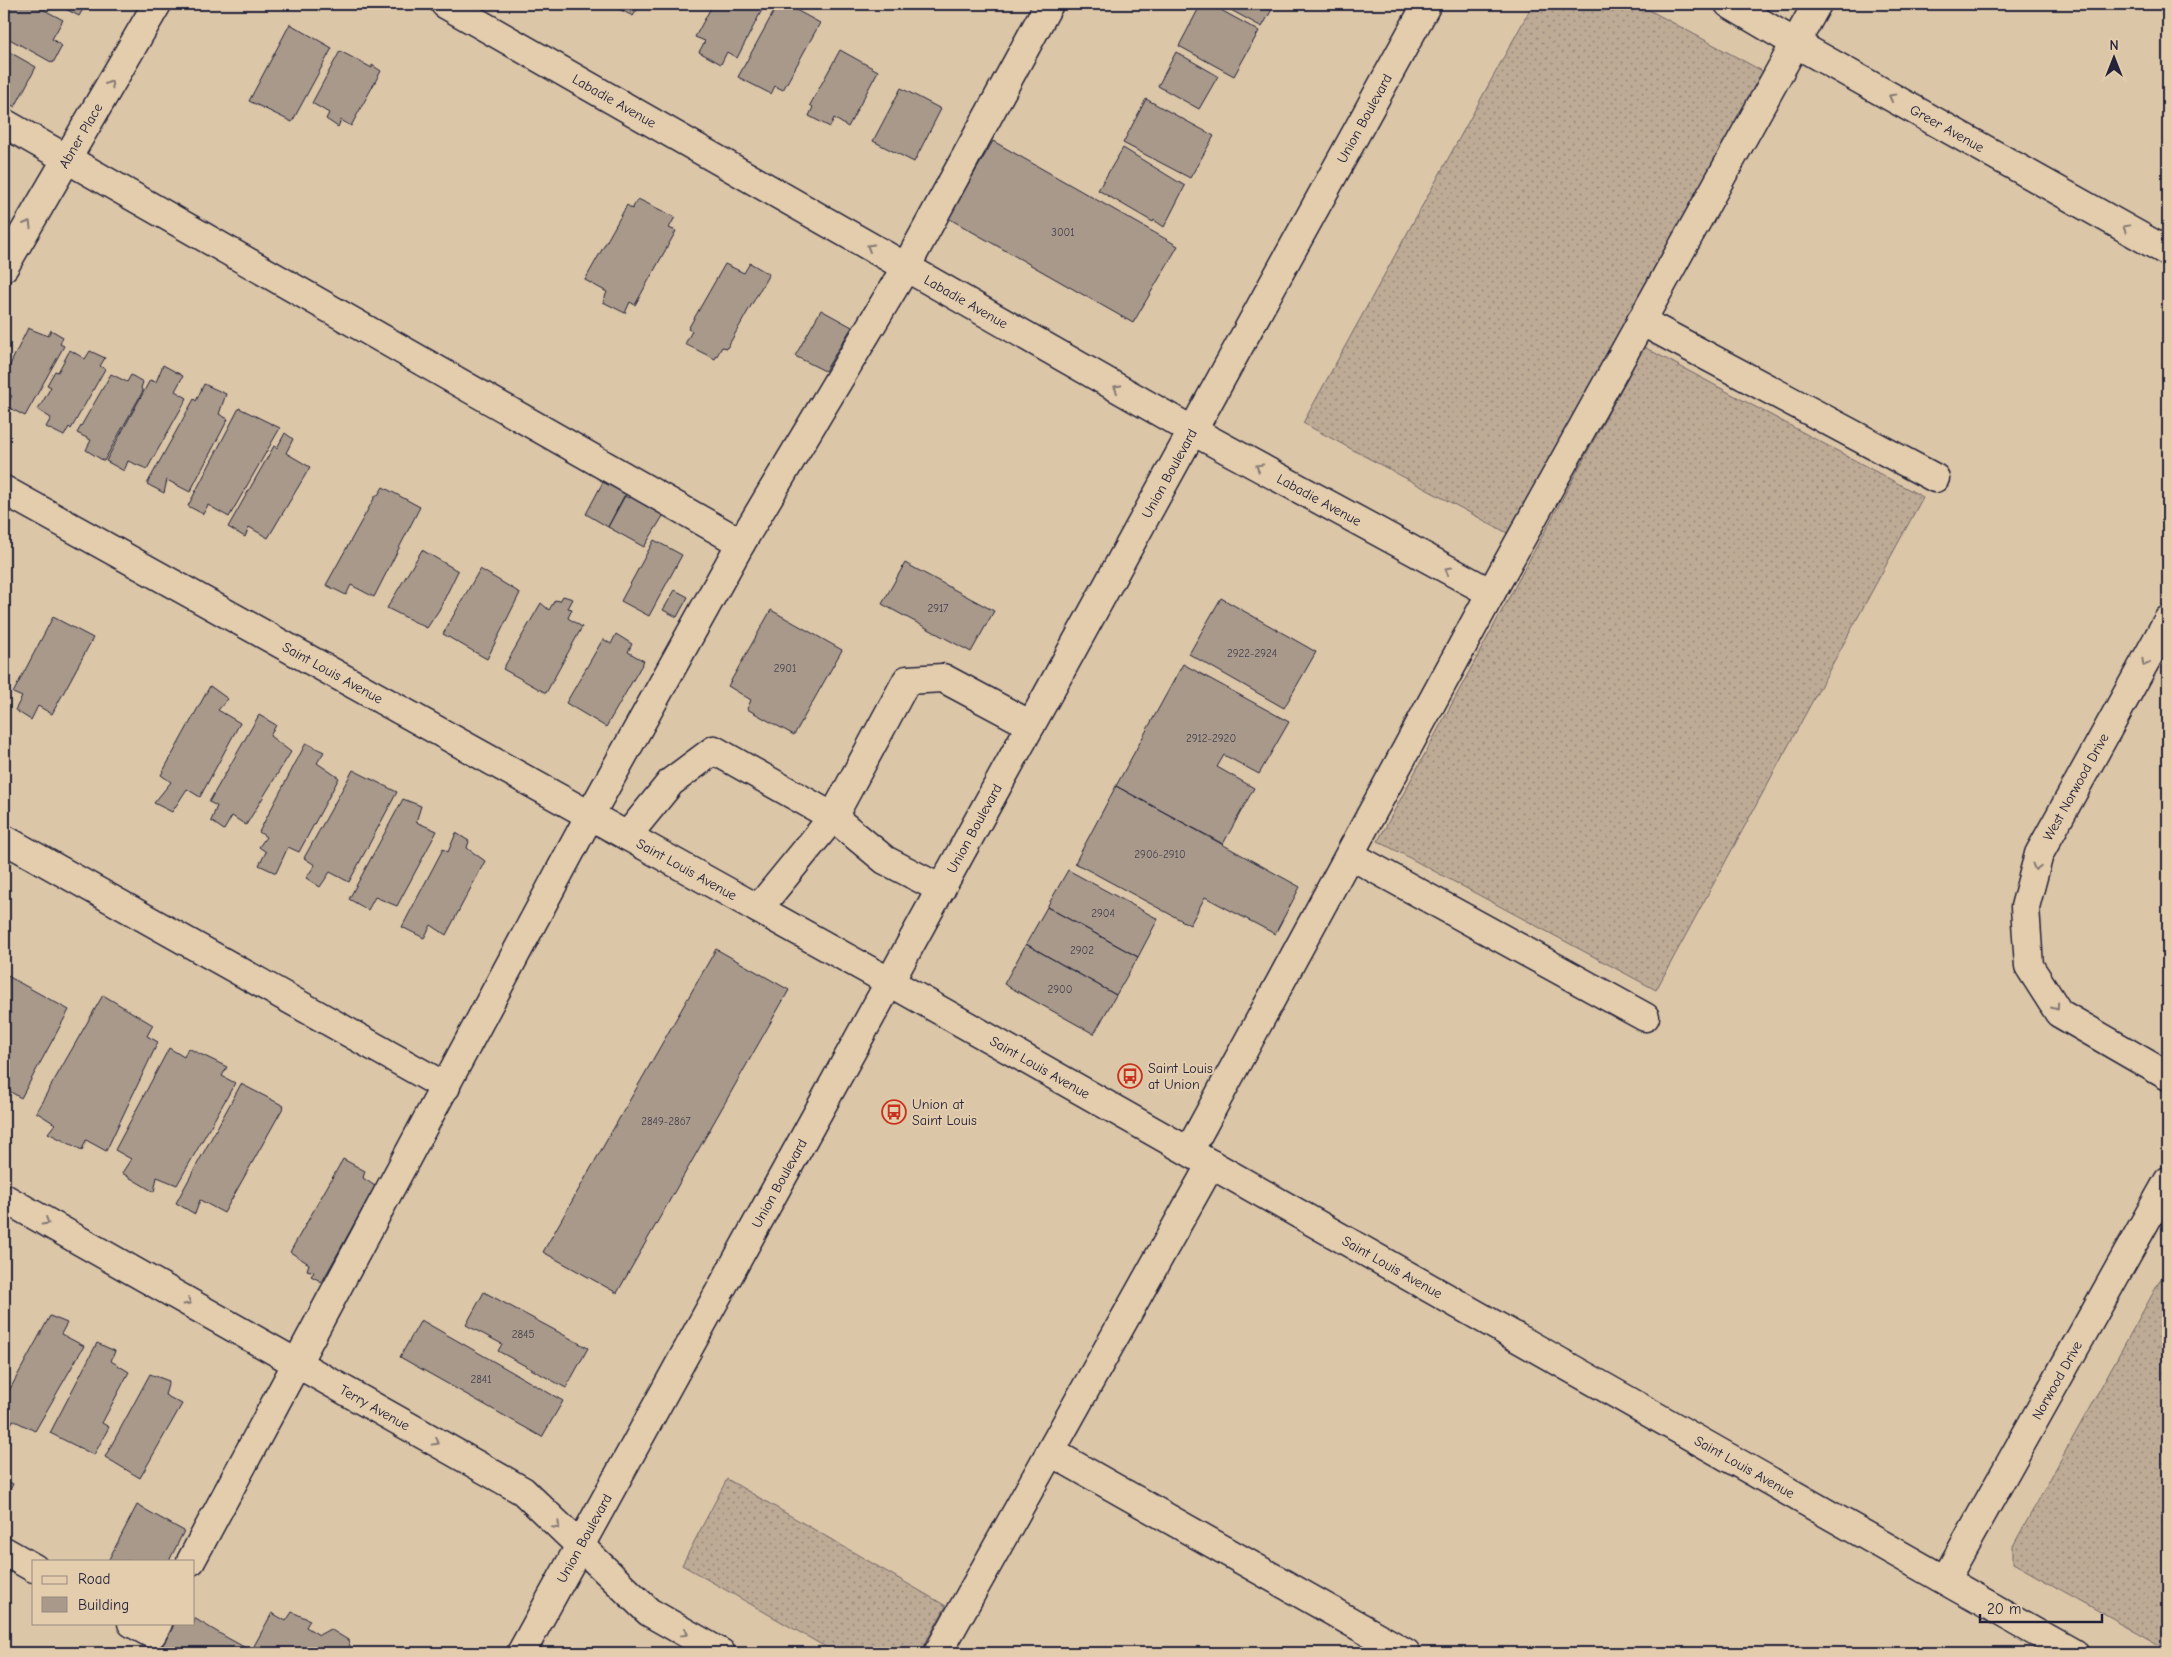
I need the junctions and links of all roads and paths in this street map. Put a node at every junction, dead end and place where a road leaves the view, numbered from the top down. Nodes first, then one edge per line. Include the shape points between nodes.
1 (157, 4) edge
2 (445, 4) edge
3 (1049, 4) edge
4 (1428, 4) edge
5 (1729, 4) edge
6 (1817, 4) edge
7 (1795, 43) junction
8 (4, 123) edge
9 (67, 158) junction
10 (2168, 252) edge
11 (4, 266) edge
12 (906, 267) junction
13 (1641, 321) junction
14 (1192, 431) junction
15 (1935, 478) dead end
16 (4, 490) edge
17 (741, 543) junction
18 (1491, 593) junction
19 (2168, 620) edge
20 (1031, 725) junction
21 (590, 815) junction
22 (832, 817) junction
23 (627, 836) junction
24 (4, 839) edge
25 (1350, 854) junction
26 (941, 888) junction
27 (758, 909) junction
28 (890, 982) junction
29 (1645, 1017) dead end
30 (2168, 1076) edge
31 (446, 1086) junction
32 (1200, 1158) junction
33 (2168, 1181) edge
34 (4, 1198) edge
35 (296, 1364) junction
36 (1051, 1452) junction
37 (579, 1547) junction
38 (4, 1551) edge
39 (192, 1560) edge
40 (32, 1567) edge
41 (1945, 1580) junction
42 (134, 1624) edge
43 (157, 1624) edge
44 (521, 1653) edge
45 (722, 1653) edge
46 (938, 1653) edge
47 (1406, 1653) edge
48 (2073, 1653) edge

9 -> 1 street, Abner Place
12 -> 2 street, Labadie Avenue
3 - 12 street
4 - 14 street, Union Boulevard
5 - 7 street, Greer Avenue
6 - 7 street
10 -> 7 street, Greer Avenue
7 - 13 street
8 - 9 street
11 -> 9 street, Abner Place
9 - 17 street
14 -> 12 street, Labadie Avenue
12 - 17 street
13 - 15 street
13 - 18 street
18 -> 14 street, Labadie Avenue
14 - 20 street, Union Boulevard
16 - 21 street, Saint Louis Avenue
17 - 21 street
18 - 25 street
19 -> 30 street, West Norwood Drive via 2040,854 2025,907 2029,966 2059,1013
20 - 22 street via 943,678 907,680
20 - 26 street, Union Boulevard
21 - 23 street, Saint Louis Avenue
21 - 31 street
22 - 23 street via 714,750 671,782
22 - 26 street via 885,860
22 - 27 street
23 - 27 street, Saint Louis Avenue
24 - 31 street
25 - 29 street
25 - 32 street
26 - 28 street, Union Boulevard
27 - 28 street, Saint Louis Avenue
28 - 32 street, Saint Louis Avenue
28 - 37 street, Union Boulevard
31 - 35 street
32 - 36 street
32 - 41 street, Saint Louis Avenue
33 - 41 street, Norwood Drive
34 -> 35 street, Terry Avenue
35 -> 37 street, Terry Avenue via 523,1491
35 - 39 street
36 - 46 street
36 - 47 street
37 - 44 street, Union Boulevard
37 -> 45 street, Terry Avenue via 649,1612
38 - 40 street
41 - 48 street, Saint Louis Avenue
42 - 43 street via 152,1634

